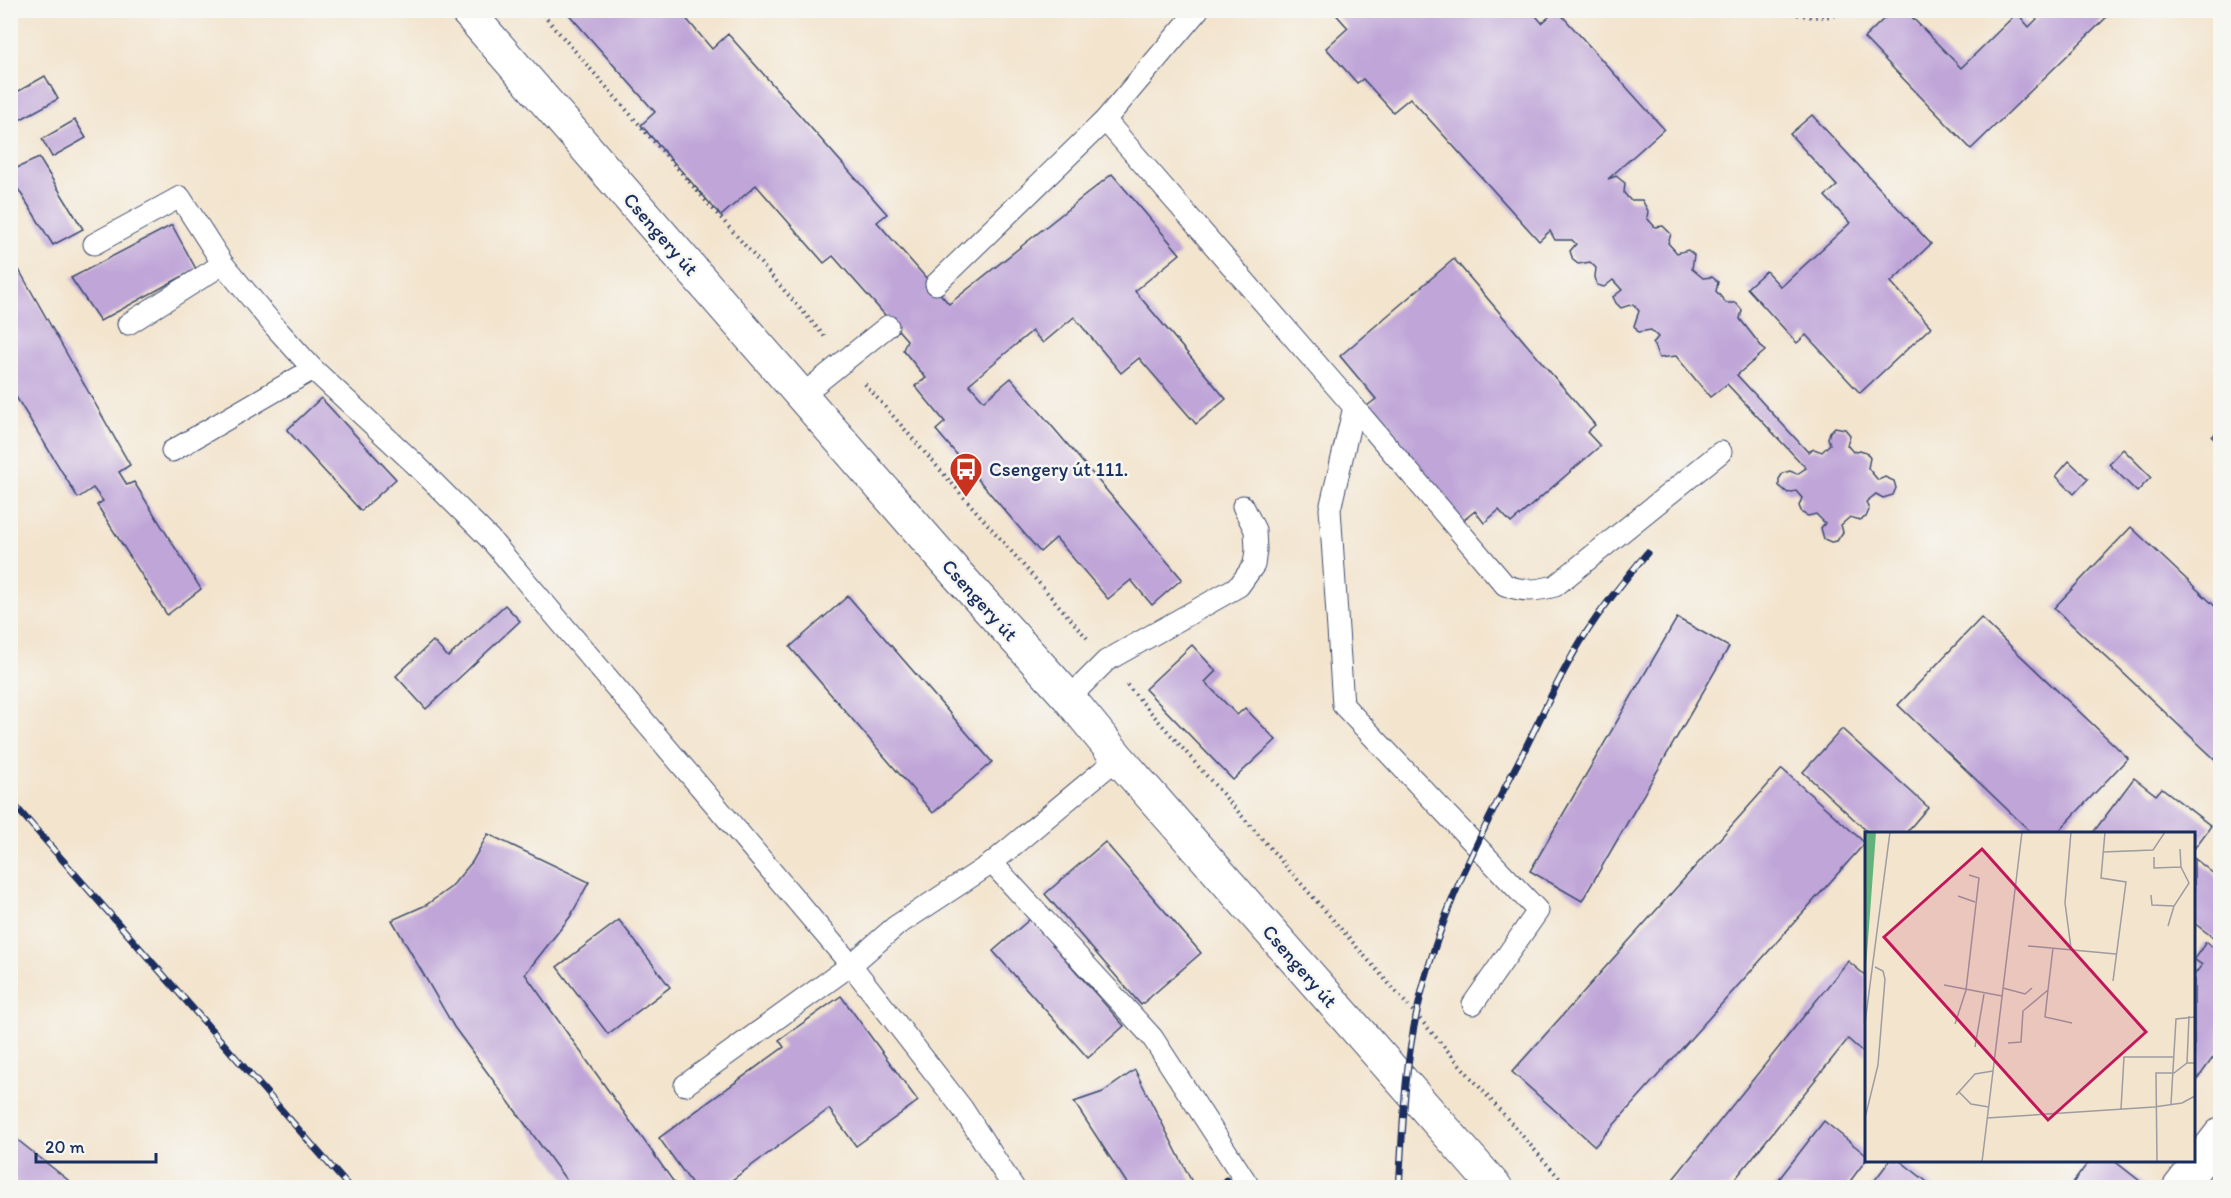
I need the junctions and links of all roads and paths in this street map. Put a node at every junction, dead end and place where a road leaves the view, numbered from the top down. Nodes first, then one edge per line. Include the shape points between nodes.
1 (466, 10) edge
2 (539, 10) edge
3 (1198, 10) edge
4 (1780, 10) edge
5 (1850, 10) edge
6 (1105, 120) junction
7 (94, 244) dead end
8 (223, 264) junction
9 (936, 284) dead end
10 (128, 324) dead end
11 (888, 326) dead end
12 (846, 361) junction
13 (314, 369) junction
14 (802, 395) junction
15 (1354, 407) junction
16 (172, 451) dead end
17 (1722, 452) dead end
18 (1243, 506) dead end
19 (1106, 661) junction
20 (1069, 698) junction
21 (1118, 758) junction
22 (992, 862) junction
23 (850, 965) junction
24 (1473, 1004) dead end
25 (685, 1085) dead end
26 (2220, 1135) edge
27 (1014, 1188) edge
28 (1250, 1188) edge
29 (1496, 1188) edge
30 (1568, 1188) edge
31 (2179, 1188) edge

1 - 14 main road, Csengery út
2 - 12 path
3 - 6 lane
4 - 5 path via 1821,17
6 - 9 lane
6 - 15 lane
7 - 8 lane via 180,197
8 - 10 lane
8 - 13 lane
11 - 12 lane
12 - 14 lane
12 - 19 path
13 - 16 lane
13 - 23 lane via 490,539
14 - 20 main road, Csengery út
15 - 17 lane via 1504,585 1519,591 1555,586
15 - 24 lane via 1330,509 1343,705 1538,911
18 - 19 lane via 1255,530 1256,550 1254,565 1239,586
19 - 20 lane
19 - 30 path
20 - 21 main road, Csengery út
21 - 22 lane
21 - 29 main road, Csengery út
22 - 23 lane via 896,926
22 - 28 lane via 1152,1037
23 - 25 lane
23 - 27 lane via 962,1108
26 - 31 main road

